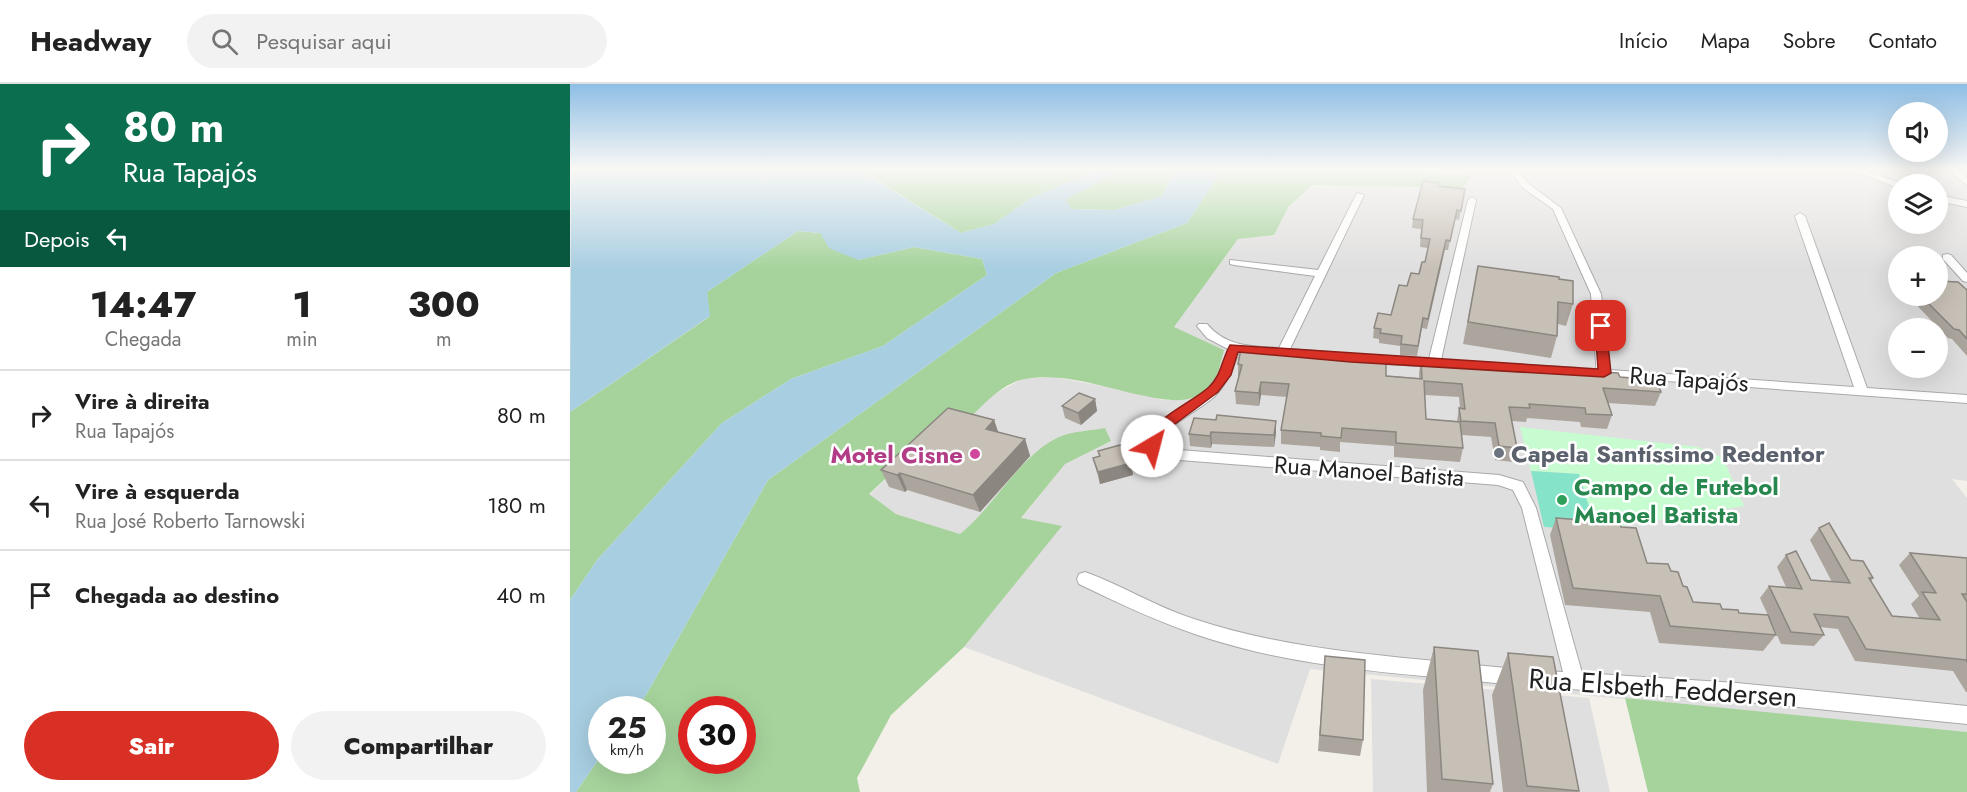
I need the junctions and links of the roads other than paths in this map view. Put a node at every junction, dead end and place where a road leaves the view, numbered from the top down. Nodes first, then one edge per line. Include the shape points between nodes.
1 (1356, 203) edge
2 (1471, 203) edge
3 (1552, 203) edge
4 (1800, 216) dead end
5 (1948, 258) edge
6 (1234, 262) dead end
7 (1321, 274) junction
8 (1967, 279) edge
9 (1203, 326) dead end
10 (1234, 348) junction
11 (1283, 351) junction
12 (1434, 363) junction
13 (1604, 373) junction
14 (1862, 392) junction
15 (1967, 399) edge
16 (1085, 579) dead end
17 (1575, 682) junction
18 (1967, 715) edge

1 - 7 street
2 - 12 street
3 - 13 street via 1596,294
4 - 14 street
5 - 8 street
6 - 7 street
7 - 11 street
9 - 10 street, Rua Tapajós via 1211,336
10 - 11 street, Rua Tapajós
10 - 17 street, Rua Manoel Batista via 1225,375 1214,390 1162,427 1152,438 1152,446 1167,454 1499,480 1518,486 1529,508
11 - 12 street, Rua Tapajós
12 - 13 street, Rua Tapajós
13 - 14 street, Rua Tapajós
14 - 15 street, Rua Tapajós
16 - 17 street, Rua Elsbeth Feddersen via 1142,607 1209,632 1274,649 1351,662
17 - 18 street, Rua Elsbeth Feddersen via 1737,692

